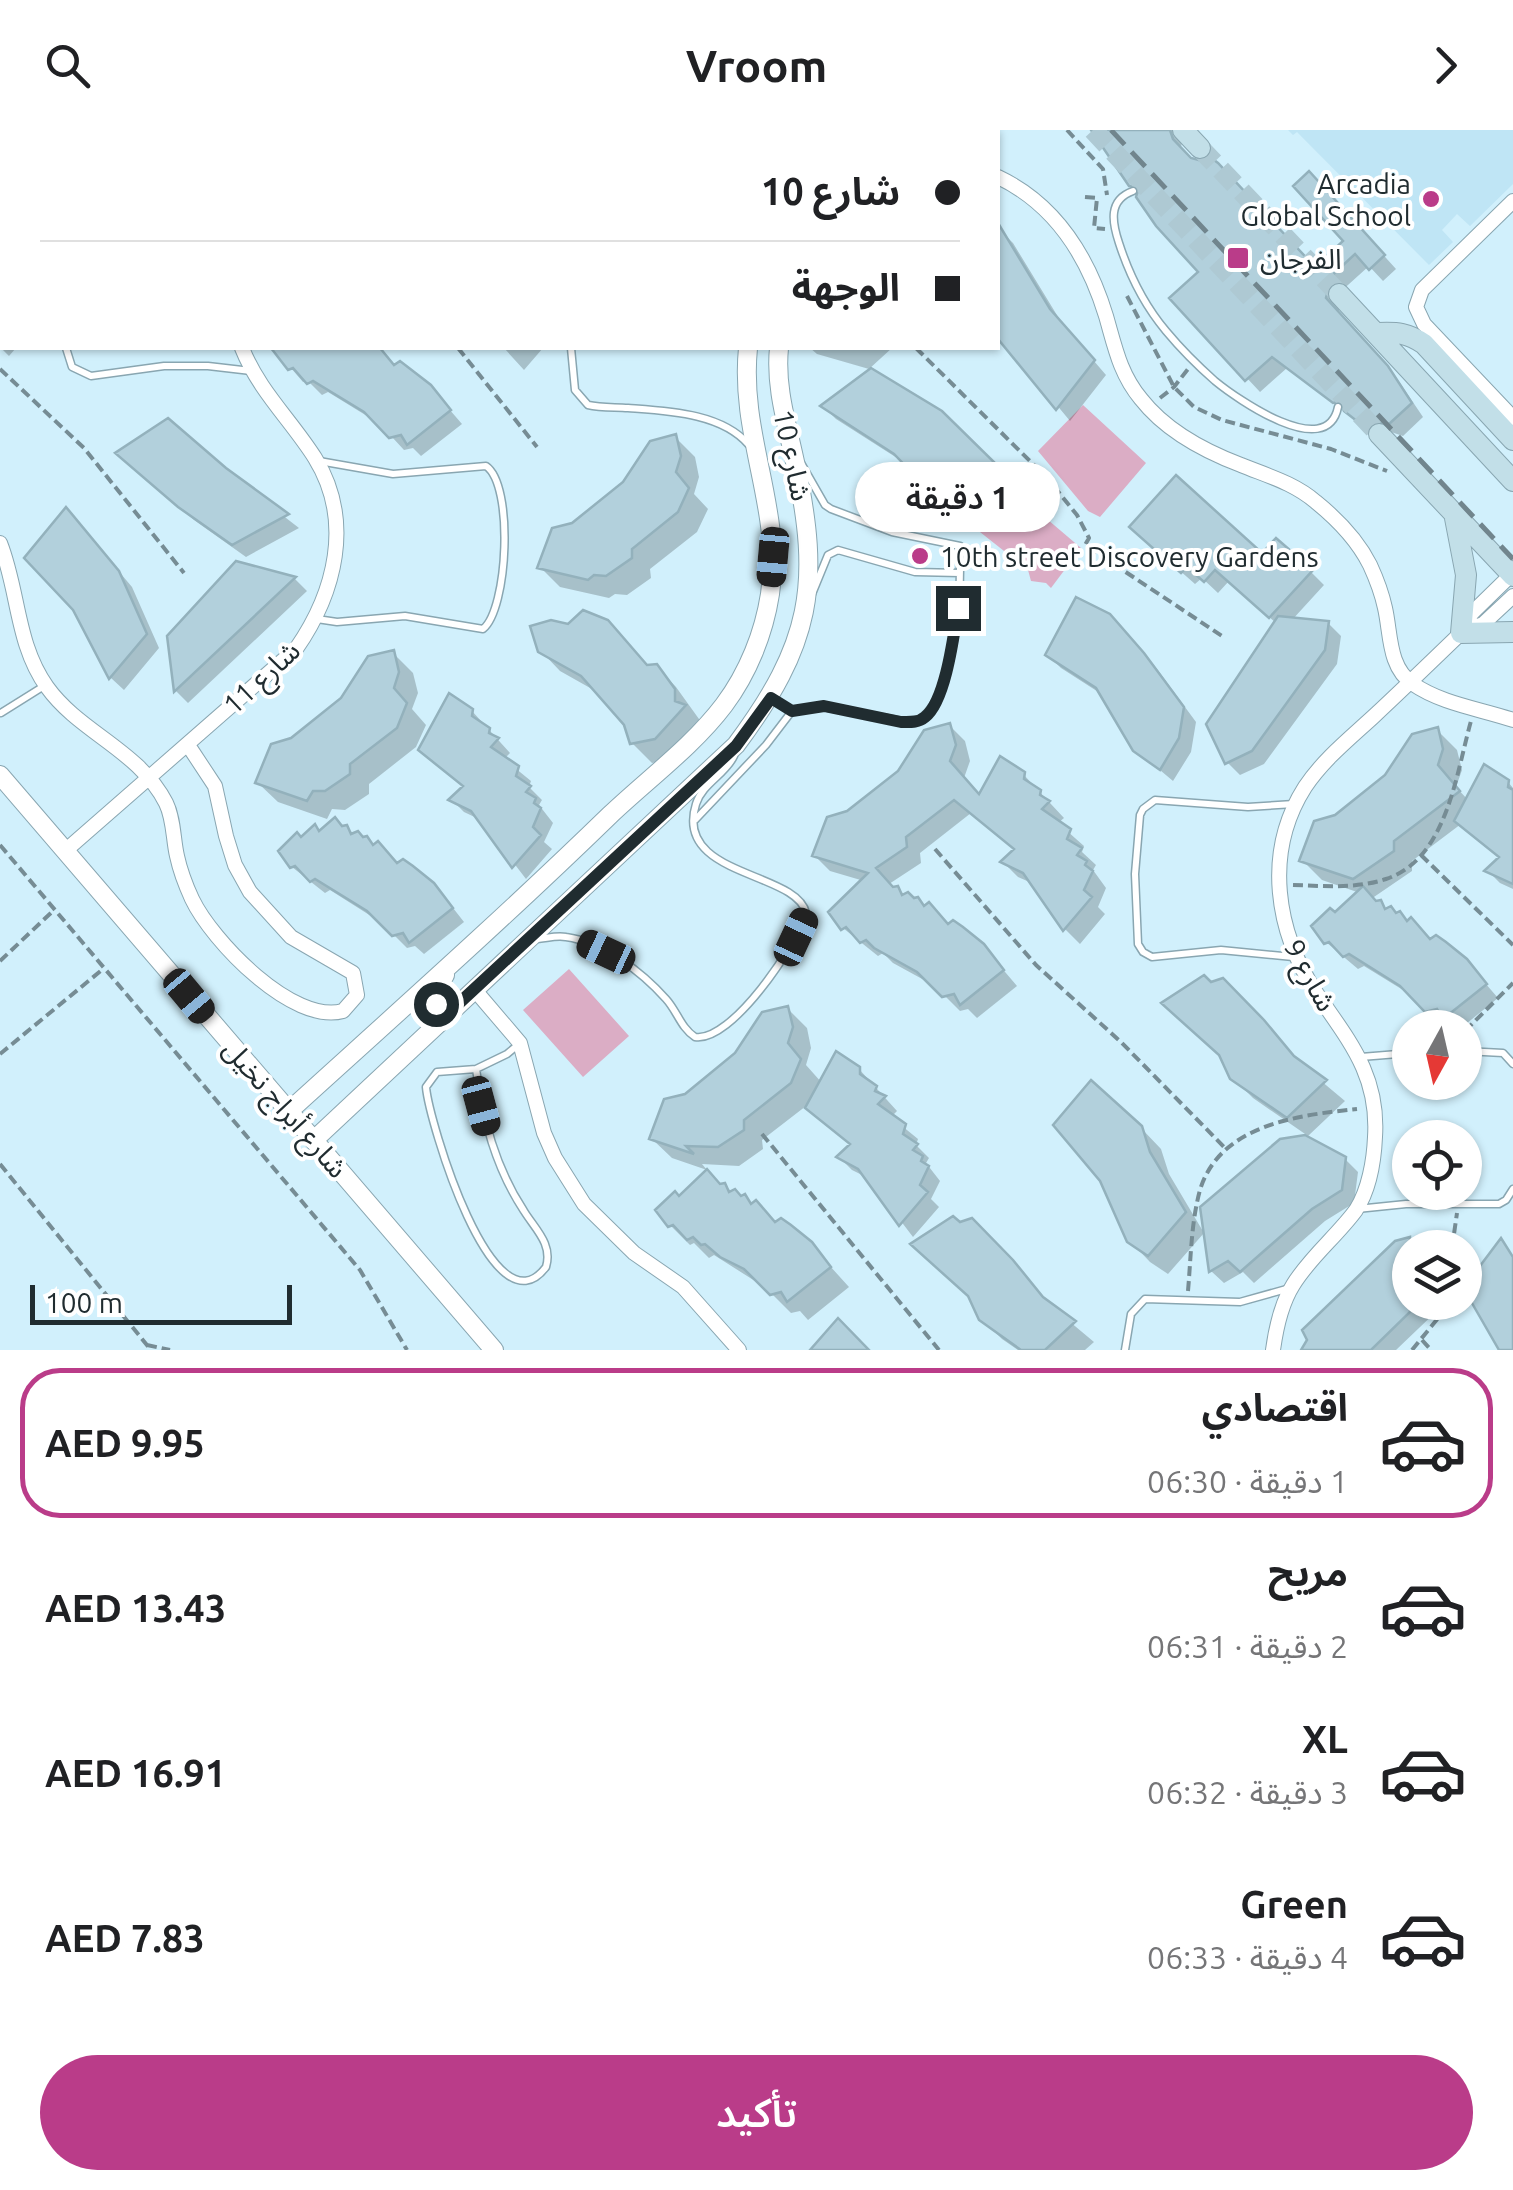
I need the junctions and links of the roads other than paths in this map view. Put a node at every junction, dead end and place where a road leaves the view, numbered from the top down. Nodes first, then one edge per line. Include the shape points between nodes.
1 (1183, 130) edge
2 (1200, 148) tunnel mouth
3 (1000, 177) edge
4 (1132, 192) dead end
5 (1513, 201) edge
6 (1339, 294) tunnel mouth
7 (1378, 334) junction
8 (67, 350) edge
9 (243, 350) edge
10 (572, 350) edge
11 (748, 350) edge
12 (779, 350) edge
13 (251, 371) junction
14 (1338, 407) dead end
15 (1513, 418) edge
16 (1379, 434) tunnel mouth
17 (1513, 440) edge
18 (753, 450) junction
19 (794, 457) junction
20 (317, 461) junction
21 (1513, 481) edge
22 (1454, 513) junction
23 (0, 544) edge
24 (960, 574) junction
25 (1512, 574) edge
26 (1513, 596) edge
27 (805, 603) junction
28 (317, 619) junction
29 (1513, 632) edge
30 (1461, 633) junction
31 (1410, 683) junction
32 (45, 685) junction
33 (771, 698) junction
34 (792, 711) junction
35 (1, 713) edge
36 (1513, 720) edge
37 (188, 744) junction
38 (736, 746) junction
39 (0, 775) edge
40 (148, 780) junction
41 (1295, 804) junction
42 (694, 820) junction
43 (65, 851) junction
44 (528, 937) junction
45 (1295, 957) junction
46 (454, 962) junction
47 (474, 989) junction
48 (456, 1006) junction
49 (520, 1044) junction
50 (1482, 1052) edge
51 (1392, 1054) edge
52 (1360, 1057) junction
53 (1513, 1064) edge
54 (476, 1068) junction
55 (288, 1112) junction
56 (314, 1140) junction
57 (1513, 1189) edge
58 (1356, 1209) junction
59 (1291, 1288) junction
60 (494, 1350) edge
61 (738, 1350) edge
62 (1125, 1350) edge
63 (1273, 1350) edge

1 - 2 main road
3 - 31 street via 1039,203 1068,235 1097,290 1124,375 1148,407 1198,446 1296,487 1344,529 1369,565 1391,650
4 - 14 lane via 1114,207 1110,230 1142,296 1194,361 1241,400 1300,428 1328,425
5 - 15 street via 1422,290 1416,307 1424,324
6 - 7 main road
7 - 17 main road via 1411,335 1424,344
7 - 21 main road
8 - 13 lane via 72,367 92,376 164,366
9 - 13 street, شارع 11
10 - 18 lane via 576,390 588,405 709,421 726,426
11 - 18 street, شارع 10
12 - 19 street, شارع 10
13 - 20 street, شارع 11
16 - 22 main road
18 - 46 street, شارع 10 via 773,557 764,625 739,684 704,728
19 - 24 lane via 830,509 892,532 960,546
19 - 27 street, شارع 10 via 808,522
20 - 28 street, شارع 11 via 337,536
20 - 28 lane via 393,474 486,466 496,477 504,520 497,606 483,629 405,616
22 - 25 main road
22 - 30 main road via 1466,575
23 - 32 street via 24,641
24 - 27 lane via 915,572 832,551
24 - 34 lane via 953,642 925,717 901,722 824,706
25 - 30 street, شارع 9
26 - 30 street, شارع 9 via 1483,624
27 - 33 street, شارع 10
28 - 37 street, شارع 11 via 296,649
29 - 30 main road
30 - 31 street, شارع 9
31 - 36 street
31 - 41 street, شارع 9 via 1320,768
32 - 35 lane
32 - 40 street
33 - 34 lane
33 - 38 street, شارع 10
34 - 42 lane
37 - 40 street, شارع 11
37 - 40 street via 215,786 230,850 250,892 291,937 353,973 358,984 352,1004 333,1014 282,994 216,938 183,874 166,802
38 - 42 lane via 731,764 697,800
38 - 44 street, شارع 10
39 - 43 street, شارع أبراج نخيل
40 - 43 street, شارع 11
41 - 45 street, شارع 9 via 1278,884
41 - 45 lane via 1148,803 1140,816 1135,874 1138,944 1152,957 1221,950
42 - 44 lane via 714,857 797,896 806,912 773,973 710,1036 688,1033 660,993 606,952 569,937
43 - 55 street, شارع أبراج نخيل
44 - 47 street, شارع 10
45 - 52 street, شارع 9
46 - 48 street via 434,998 441,1008
46 - 55 street, شارع 10
47 - 48 street, شارع 10
47 - 49 street
48 - 56 street, شارع 10
49 - 54 lane
49 - 61 street via 544,1133 584,1204 634,1253 683,1287
50 - 53 lane via 1502,1053
51 - 52 lane
52 - 58 street, شارع 9 via 1374,1107 1373,1160
54 - 54 lane via 445,1070 428,1081 434,1131 460,1202 488,1252 505,1275 532,1279 546,1267 548,1248 490,1142
55 - 56 street, شارع أبراج نخيل
56 - 60 street, شارع أبراج نخيل
57 - 58 lane via 1499,1204
58 - 59 street, شارع 9
59 - 62 lane via 1240,1302 1152,1298 1131,1314
59 - 63 street, شارع 9

